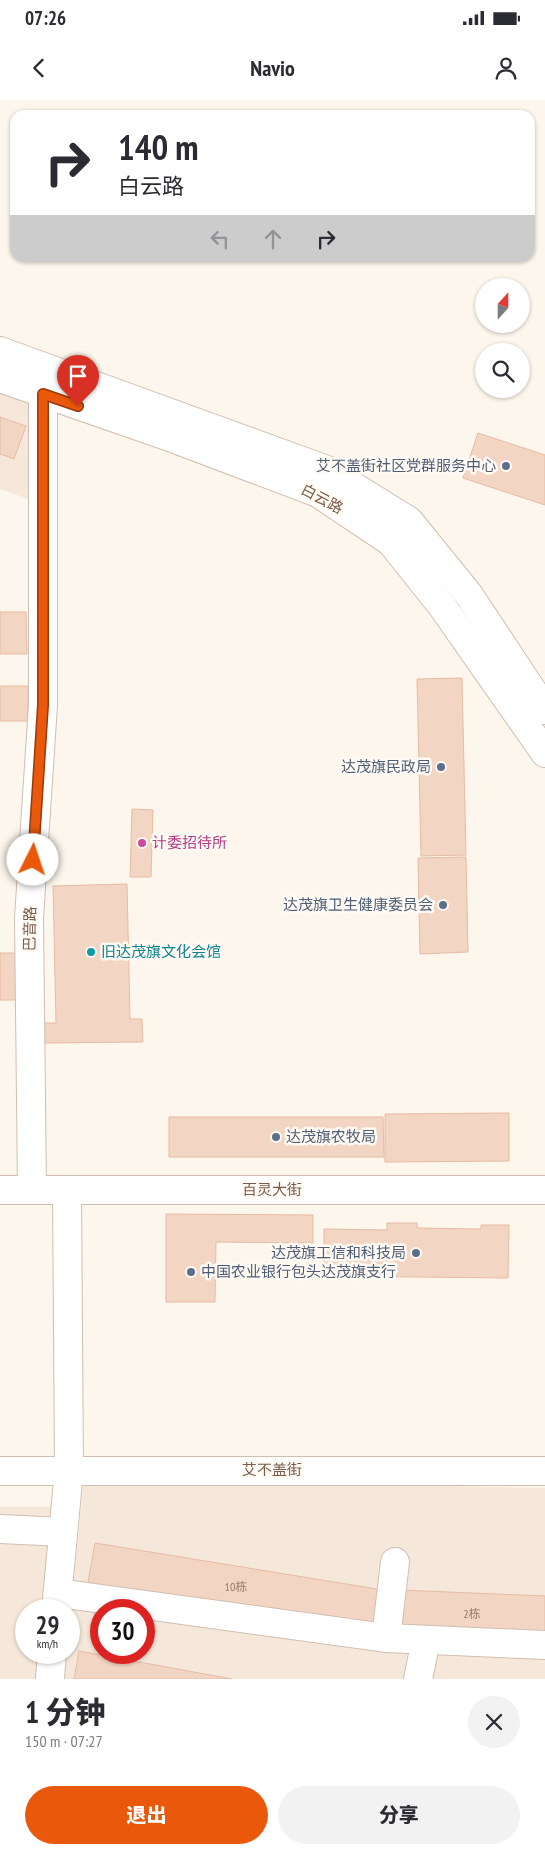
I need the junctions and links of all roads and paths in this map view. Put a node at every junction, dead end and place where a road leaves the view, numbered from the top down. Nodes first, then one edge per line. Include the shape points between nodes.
1 (0, 351) edge
2 (0, 378) edge
3 (47, 382) junction
4 (545, 710) edge
5 (545, 753) edge
6 (0, 1190) edge
7 (32, 1190) junction
8 (67, 1190) junction
9 (545, 1190) edge
10 (0, 1470) edge
11 (69, 1470) junction
12 (545, 1471) edge
13 (0, 1529) edge
14 (63, 1532) junction
15 (395, 1562) dead end
16 (57, 1599) edge
17 (80, 1605) edge
18 (386, 1638) junction
19 (426, 1640) junction
20 (545, 1645) edge
21 (51, 1664) edge
22 (50, 1679) edge
23 (418, 1679) edge

1 - 3 street, 白云路
2 - 3 street, 白云路
3 - 4 street, 白云路 via 327,470 409,521 469,595
3 - 5 street, 白云路 via 167,436 318,493 391,542 442,606
3 - 7 street, 巴音路 via 43,705 29,918
6 - 7 street, 百灵大街
7 - 8 street, 百灵大街
8 - 9 street, 百灵大街
8 - 11 street
10 - 11 street, 艾不盖街
11 - 12 street, 艾不盖街
11 - 14 street
13 - 14 street
14 - 16 street
15 - 18 street
17 - 18 street
18 - 19 street
19 - 20 street
19 - 23 street
21 - 22 street

